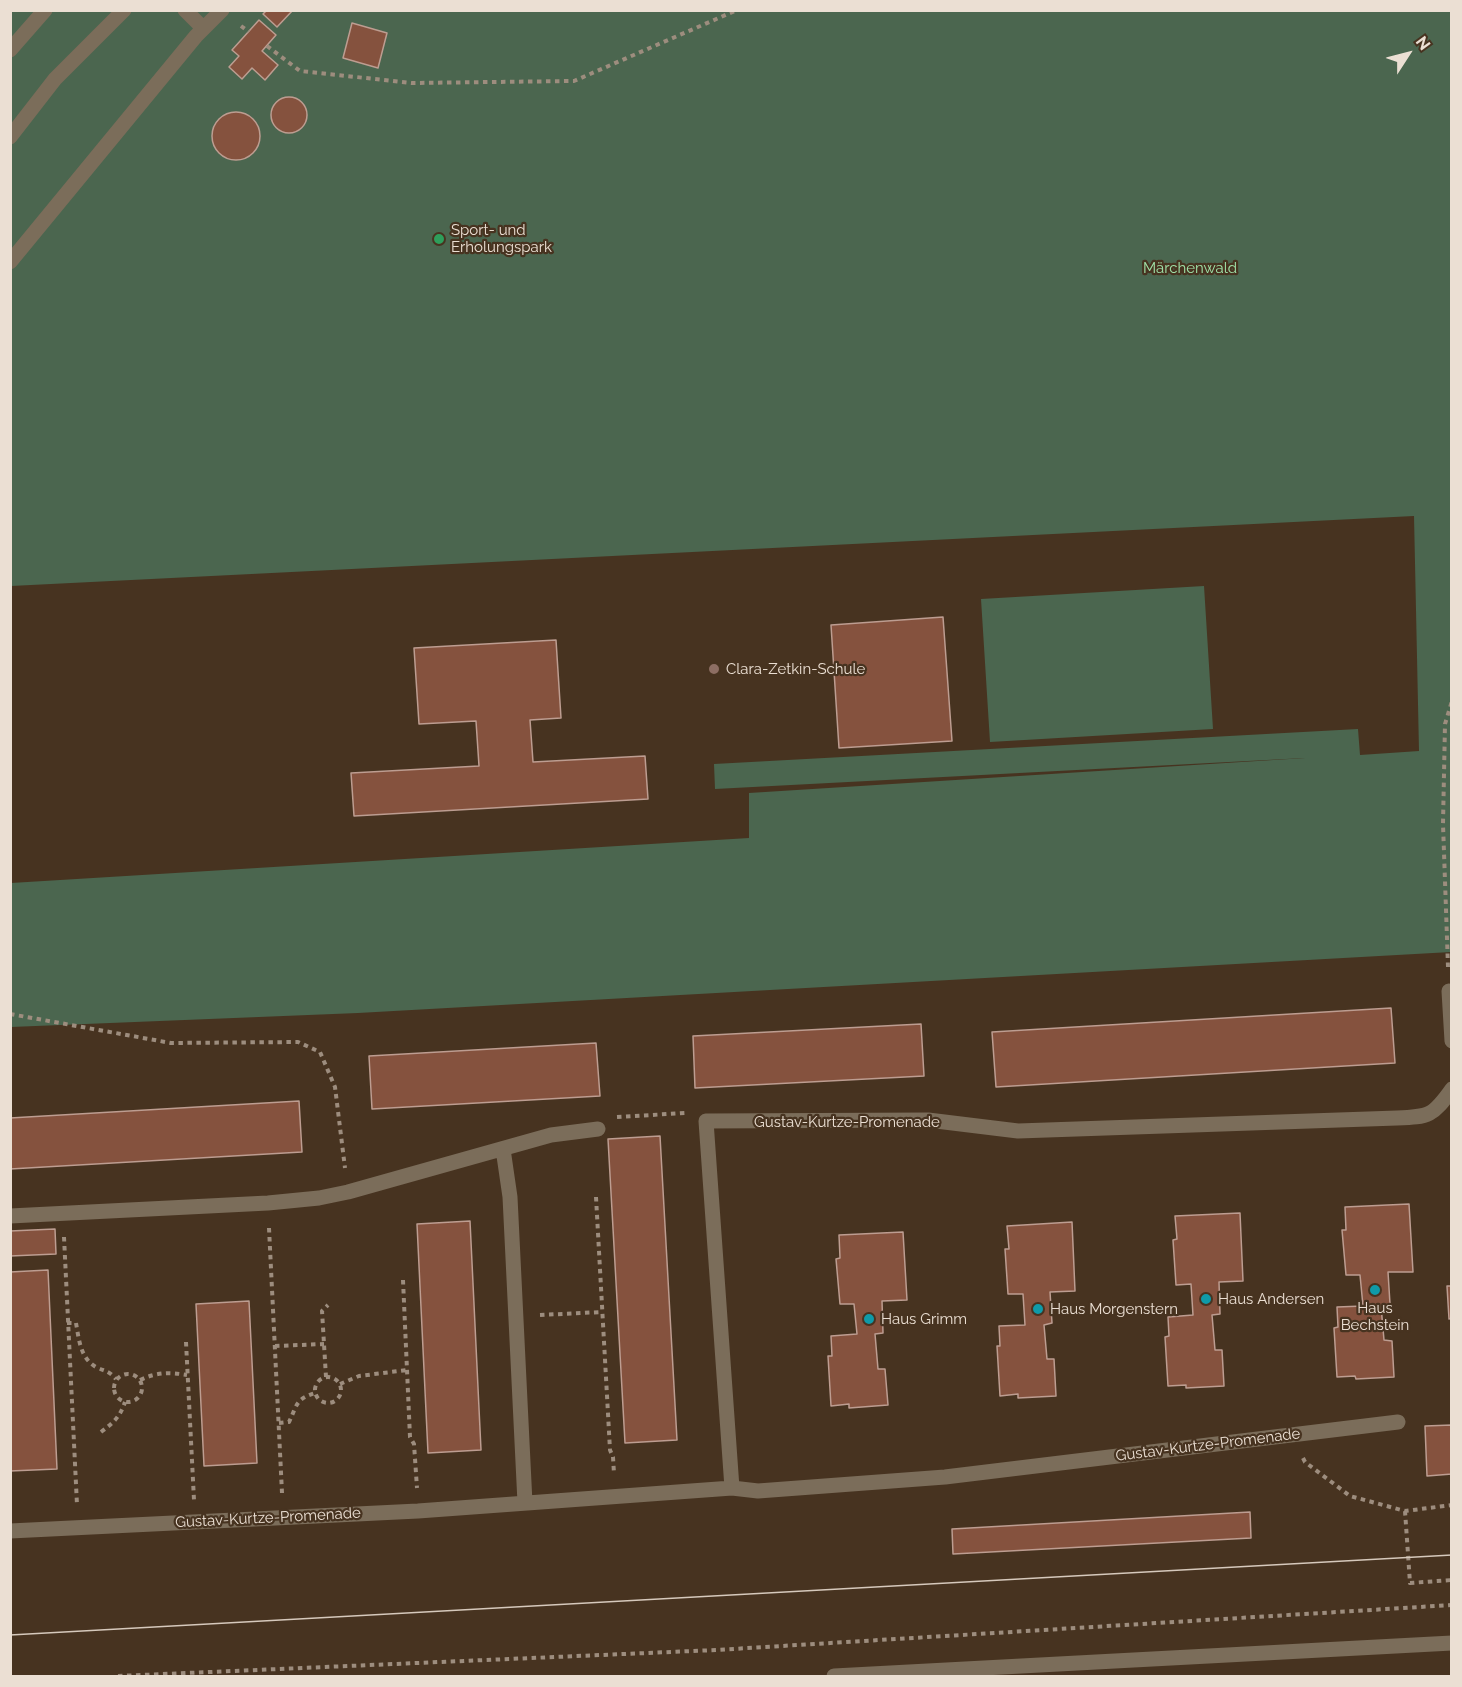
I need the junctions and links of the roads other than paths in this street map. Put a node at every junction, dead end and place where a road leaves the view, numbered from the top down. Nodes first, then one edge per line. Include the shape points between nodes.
1 (45, 10) edge
2 (124, 10) edge
3 (184, 10) edge
4 (222, 10) edge
5 (203, 28) junction
6 (10, 50) edge
7 (10, 137) edge
8 (10, 262) edge
9 (1449, 991) road end
10 (1452, 1041) edge
11 (1452, 1089) edge
12 (598, 1129) road end
13 (503, 1149) junction
14 (10, 1216) edge
15 (1398, 1422) dead end
16 (732, 1488) junction
17 (525, 1503) junction
18 (10, 1531) edge
19 (1452, 1643) edge
20 (889, 1675) edge
21 (834, 1677) edge

1 - 6 street
2 - 7 street via 55,79
3 - 5 street
4 - 5 street
5 - 8 street
9 - 10 street
11 - 16 street, Gustav-Kurtze-Promenade via 1438,1108 1423,1117 1406,1118 1017,1131 928,1120 706,1121
12 - 13 street via 551,1135
13 - 14 street via 319,1198
13 - 17 street via 510,1197
15 - 16 street, Gustav-Kurtze-Promenade via 945,1477 758,1491
16 - 17 street, Gustav-Kurtze-Promenade
17 - 18 street, Gustav-Kurtze-Promenade
19 - 20 street
20 - 21 street

